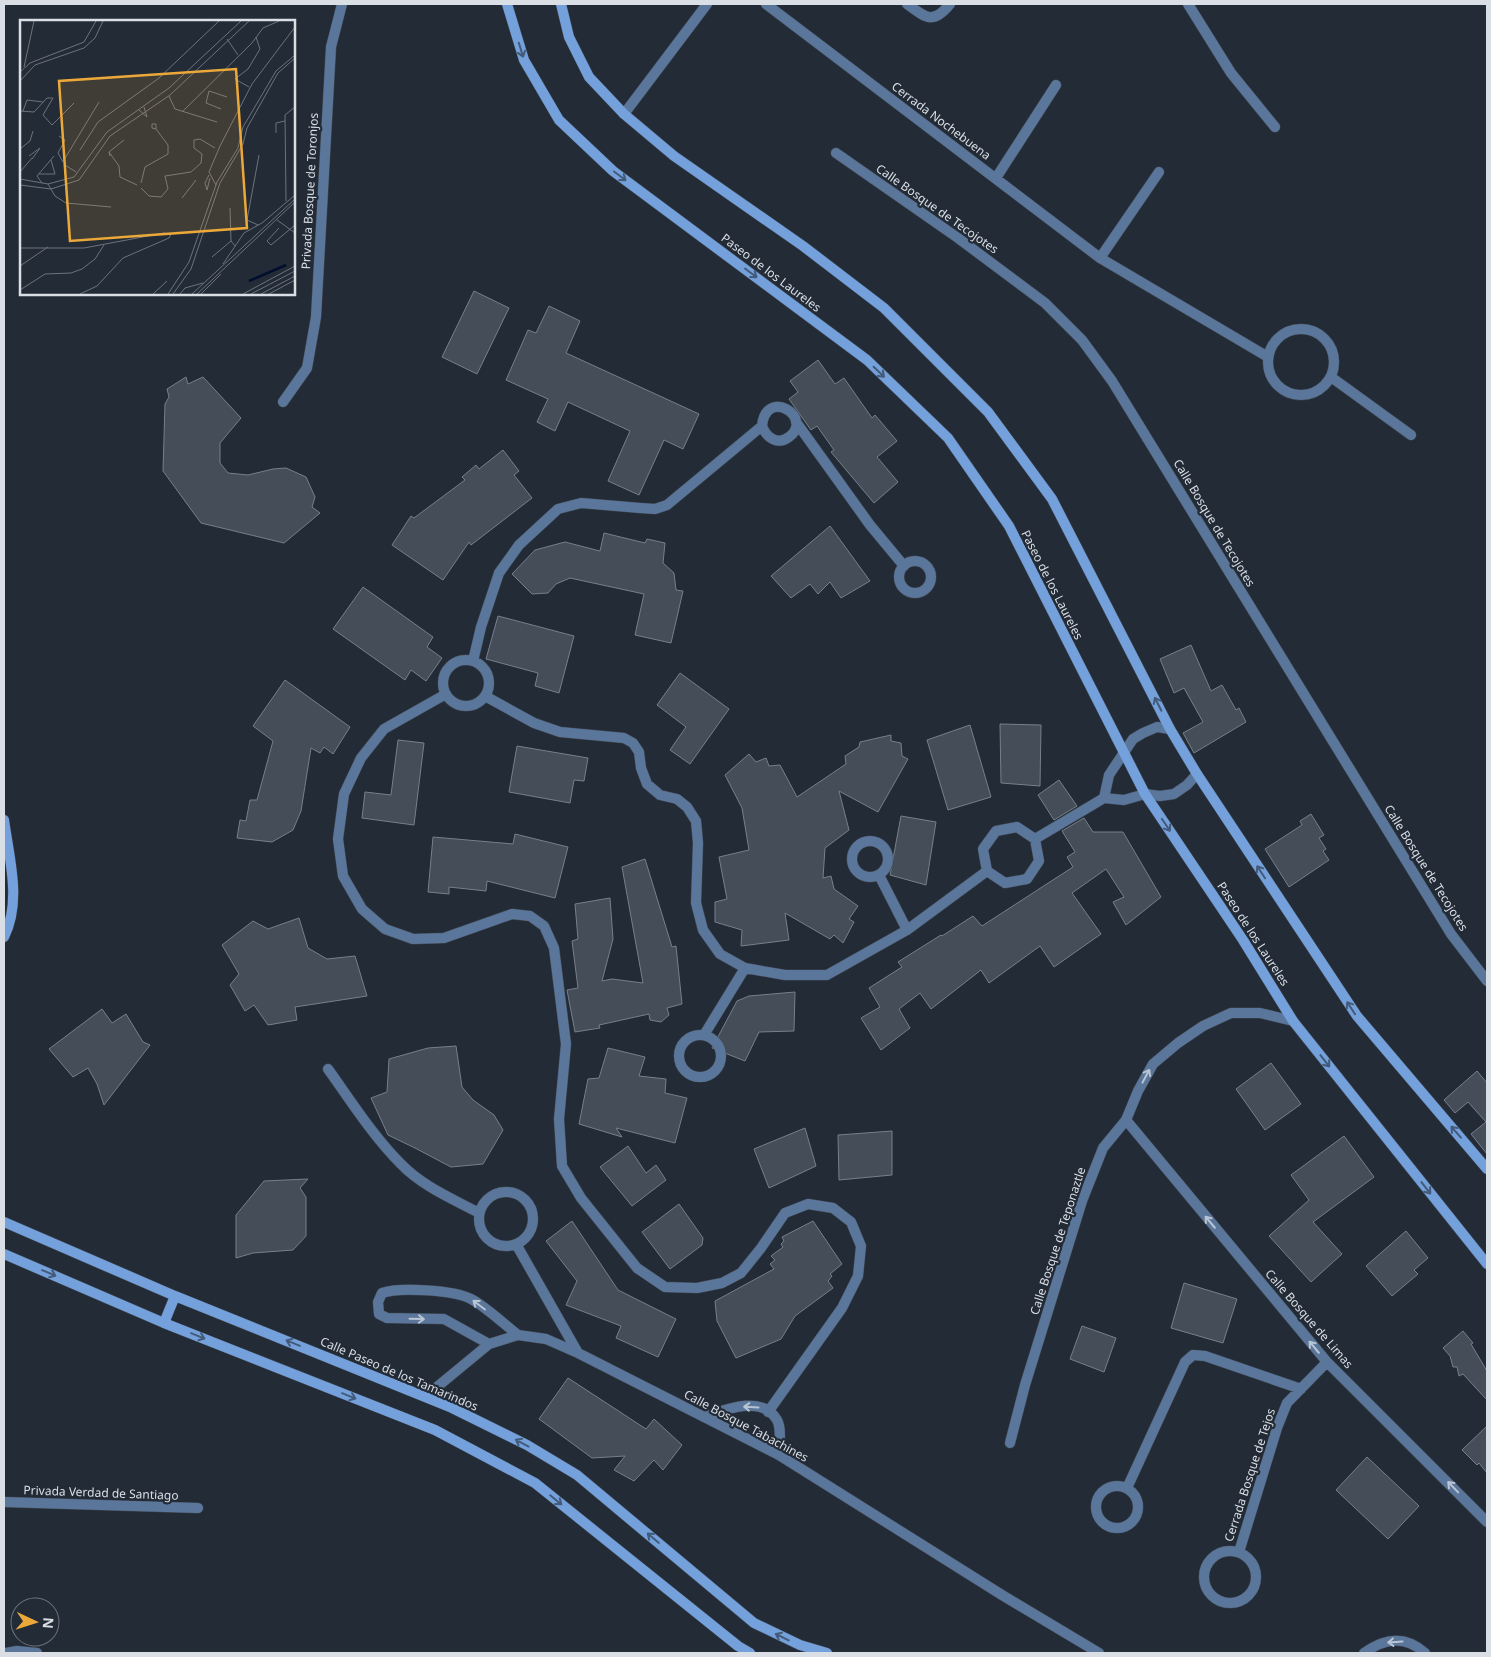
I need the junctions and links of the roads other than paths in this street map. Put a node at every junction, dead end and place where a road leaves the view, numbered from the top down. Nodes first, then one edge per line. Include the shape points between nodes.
1 (342, 4) edge
2 (507, 4) edge
3 (561, 4) edge
4 (707, 4) edge
5 (766, 4) edge
6 (907, 4) edge
7 (950, 4) edge
8 (1188, 4) edge
9 (1056, 85) dead end
10 (624, 114) junction
11 (1275, 127) dead end
12 (836, 153) dead end
13 (1159, 172) dead end
14 (996, 178) junction
15 (1100, 258) junction
16 (1268, 357) junction
17 (1331, 377) junction
18 (283, 402) dead end
19 (796, 422) junction
20 (762, 426) junction
21 (1411, 435) dead end
22 (904, 566) dead end
23 (473, 661) junction
24 (446, 694) junction
25 (485, 696) junction
26 (1170, 729) junction
27 (1123, 753) junction
28 (1197, 774) junction
29 (1145, 794) junction
30 (1104, 798) junction
31 (4, 820) edge
32 (1035, 839) junction
33 (987, 871) junction
34 (879, 876) dead end
35 (906, 930) junction
36 (4, 937) edge
37 (745, 968) junction
38 (1487, 981) edge
39 (1293, 1021) junction
40 (704, 1035) junction
41 (328, 1069) dead end
42 (1126, 1120) junction
43 (1487, 1169) edge
44 (480, 1213) junction
45 (4, 1222) edge
46 (516, 1244) junction
47 (4, 1254) edge
48 (1487, 1264) edge
49 (175, 1296) junction
50 (164, 1323) junction
51 (518, 1335) junction
52 (489, 1344) junction
53 (578, 1353) junction
54 (1327, 1362) junction
55 (1301, 1389) junction
56 (426, 1396) junction
57 (768, 1412) junction
58 (704, 1417) junction
59 (1010, 1443) dead end
60 (779, 1455) junction
61 (1127, 1488) junction
62 (4, 1502) edge
63 (198, 1508) dead end
64 (1487, 1522) edge
65 (1239, 1552) junction
66 (6, 1653) edge
67 (37, 1653) edge
68 (750, 1653) edge
69 (827, 1653) edge
70 (1099, 1653) edge
71 (1364, 1653) edge
72 (1425, 1653) edge

1 - 18 street, Privada Bosque de Toronjos via 331,47 316,317 307,368
2 -> 27 main road, Paseo de los Laureles via 524,60 559,120 613,171 867,360 948,438 1009,526
3 - 10 main road via 569,37 589,77
4 - 10 street
5 - 14 street, Cerrada Nochebuena
6 - 7 street via 929,18 936,17
8 - 11 street via 1231,73
9 - 14 street
26 -> 10 main road via 1052,499 988,412 884,308 803,246 674,156
12 - 38 street, Calle Bosque de Tecojotes via 1045,303 1082,340 1112,381 1451,934
13 - 15 street
14 - 15 street, Cerrada Nochebuena
15 - 16 street, Cerrada Nochebuena
16 - 17 street via 1272,378 1291,394 1316,392
16 - 17 street via 1277,339 1286,333 1296,329 1311,331 1324,338 1330,347 1334,362
17 - 21 street
19 - 20 street via 791,436 777,441 764,433
19 - 20 street via 794,414 781,406 767,411
19 - 22 street via 870,525
20 - 23 street via 666,505 655,509 581,503 558,509 519,545 499,573
23 - 24 street via 460,660 448,668 443,681
23 - 25 street via 485,669 489,682
24 - 25 street via 458,704 473,705
24 - 57 street via 384,729 361,758 344,794 338,839 343,876 362,909 385,929 413,939 444,938 512,914 530,916 544,926 554,948 566,1044 559,1119 562,1166 581,1198 636,1268 666,1286 697,1288 722,1284 741,1273 784,1213 808,1204 833,1208 851,1222 861,1246 858,1276 842,1308
25 - 37 street via 534,723 560,732 624,738 633,743 639,752 647,784 660,794 677,799 696,821 696,903 704,930 720,954
26 - 27 street via 1157,727 1143,733 1133,739
26 - 28 main road
27 - 29 main road, Paseo de los Laureles
27 - 30 street via 1109,774
28 - 29 street via 1174,794
43 -> 28 main road via 1356,1016
29 - 30 street via 1124,800
29 -> 39 main road, Paseo de los Laureles
30 - 32 street
31 - 36 main road via 14,902 12,920
32 - 33 street via 1017,827 996,831 983,849
32 - 33 street via 1039,861 1027,879 1005,883
33 - 35 street
34 - 35 street
35 - 37 street via 827,975 785,975
37 - 40 street
42 -> 39 street, Calle Bosque de Teponaztle via 1153,1064 1203,1026 1231,1013 1260,1013
39 -> 48 main road, Paseo de los Laureles
40 - 40 street via 688,1038 680,1052 682,1067 696,1076 712,1073 720,1060 717,1044
41 - 44 street via 402,1165 424,1182
54 -> 42 street, Calle Bosque de Limas
42 - 59 street, Calle Bosque de Teponaztle via 1103,1148 1082,1201
44 - 46 street via 479,1222 485,1237 500,1246
44 - 46 street via 483,1205 495,1194 504,1192 520,1196 533,1217 529,1234
45 - 49 main road, Calle Paseo de los Tamarindos
46 - 53 street
47 -> 50 main road
49 - 50 main road
56 -> 49 main road, Calle Paseo de los Tamarindos
50 -> 68 main road via 435,1430 535,1483
51 - 52 street, Calle Bosque Tabachines
51 -> 52 street via 471,1299 447,1292 392,1289 382,1293 378,1302 379,1314 387,1318 444,1319
51 - 53 street, Calle Bosque Tabachines via 546,1339
52 - 56 street, Calle Bosque Tabachines
53 - 58 street, Calle Bosque Tabachines
54 - 55 street, Cerrada Bosque de Tejos
64 -> 54 street, Calle Bosque de Limas
55 - 61 street via 1193,1354 1184,1362
55 - 65 street, Cerrada Bosque de Tejos via 1287,1403 1277,1428
69 -> 56 main road, Calle Paseo de los Tamarindos via 800,1645 754,1623 577,1475 527,1446
57 -> 58 street via 757,1406 735,1406
57 - 60 street via 777,1420
58 - 60 street, Calle Bosque Tabachines
60 - 70 street, Calle Bosque Tabachines via 1002,1596
61 - 61 street via 1107,1488 1098,1497 1098,1517 1107,1526 1126,1526 1136,1517 1138,1504
62 - 63 street, Privada Verdad de Santiago
65 - 65 street via 1231,1550 1215,1555 1205,1569 1205,1585 1209,1593 1222,1602 1230,1604 1246,1599 1256,1585 1256,1569
66 - 67 street
72 -> 71 street via 1398,1639

